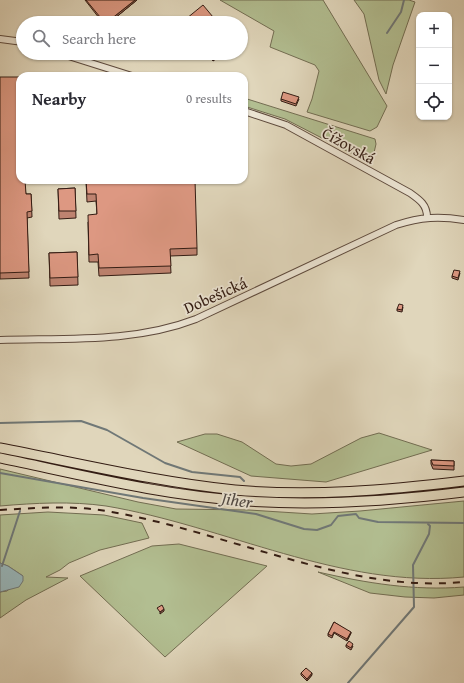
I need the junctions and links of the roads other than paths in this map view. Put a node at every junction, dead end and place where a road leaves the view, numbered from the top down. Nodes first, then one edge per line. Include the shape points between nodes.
1 (0, 39) edge
2 (16, 41) edge
3 (81, 60) edge
4 (119, 72) edge
5 (248, 113) edge
6 (427, 217) junction
7 (464, 220) edge
8 (0, 340) edge
9 (0, 448) edge
10 (0, 458) edge
11 (464, 481) edge
12 (464, 492) edge

1 - 2 street
3 - 4 street
5 - 6 street, Čížovská via 286,125 410,193 425,206
6 - 7 street, Dobešická
6 - 8 street, Dobešická via 396,225 178,326 118,336
9 - 11 highway via 200,486 237,490 340,492 388,490
10 - 12 highway via 154,489 246,501 340,503

